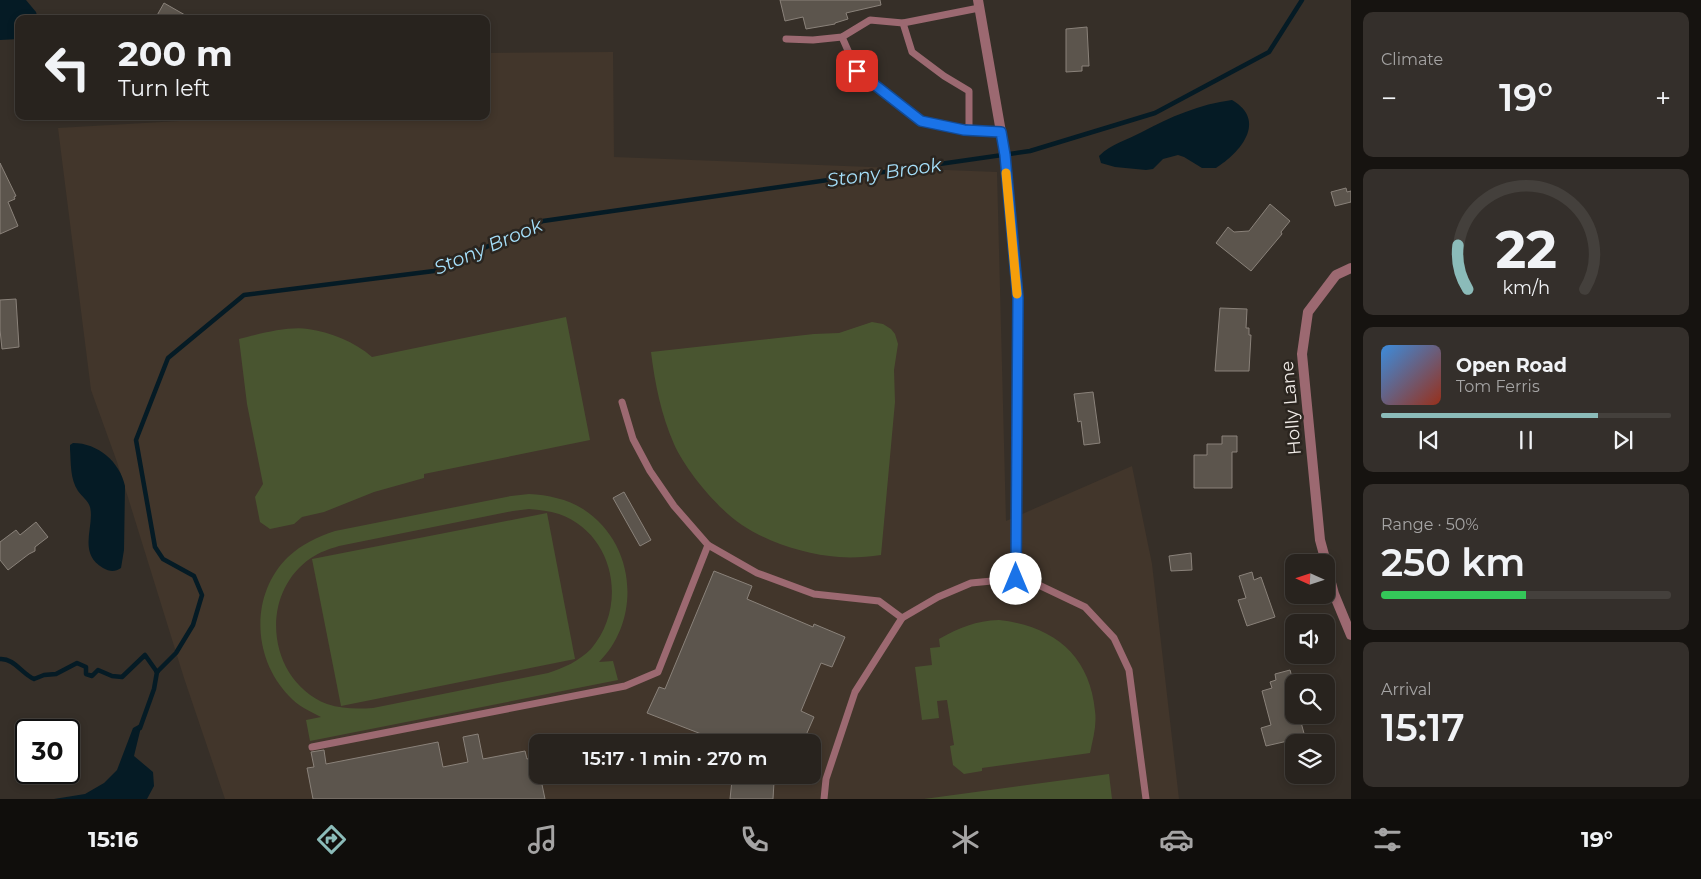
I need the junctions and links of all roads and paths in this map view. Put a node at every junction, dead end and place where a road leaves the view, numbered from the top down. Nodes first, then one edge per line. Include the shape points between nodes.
1 (978, 4) edge
2 (903, 23) junction
3 (842, 37) junction
4 (786, 39) dead end
5 (969, 131) junction
6 (1001, 132) junction
7 (1351, 268) edge
8 (622, 402) dead end
9 (708, 545) junction
10 (1324, 554) edge
11 (1016, 579) junction
12 (1335, 596) edge
13 (902, 618) junction
14 (1351, 635) edge
15 (312, 747) dead end
16 (824, 799) edge
17 (1146, 799) edge

1 - 2 lane
1 - 6 street
2 - 3 lane via 870,20
2 - 5 lane via 912,52 969,91
3 - 4 lane
3 - 5 lane via 857,71 921,121
5 - 6 lane
6 - 11 street via 1018,298
7 - 10 street, Holly Lane via 1336,275 1308,312 1302,354
8 - 9 lane via 633,439 650,471 674,506
9 - 13 lane via 756,573 814,594 879,601
9 - 15 lane via 658,672 625,686
11 - 13 lane via 971,583
11 - 17 lane via 1024,578 1085,607 1114,638 1129,670
12 - 14 street, Holly Lane
13 - 16 lane via 855,692 826,779

